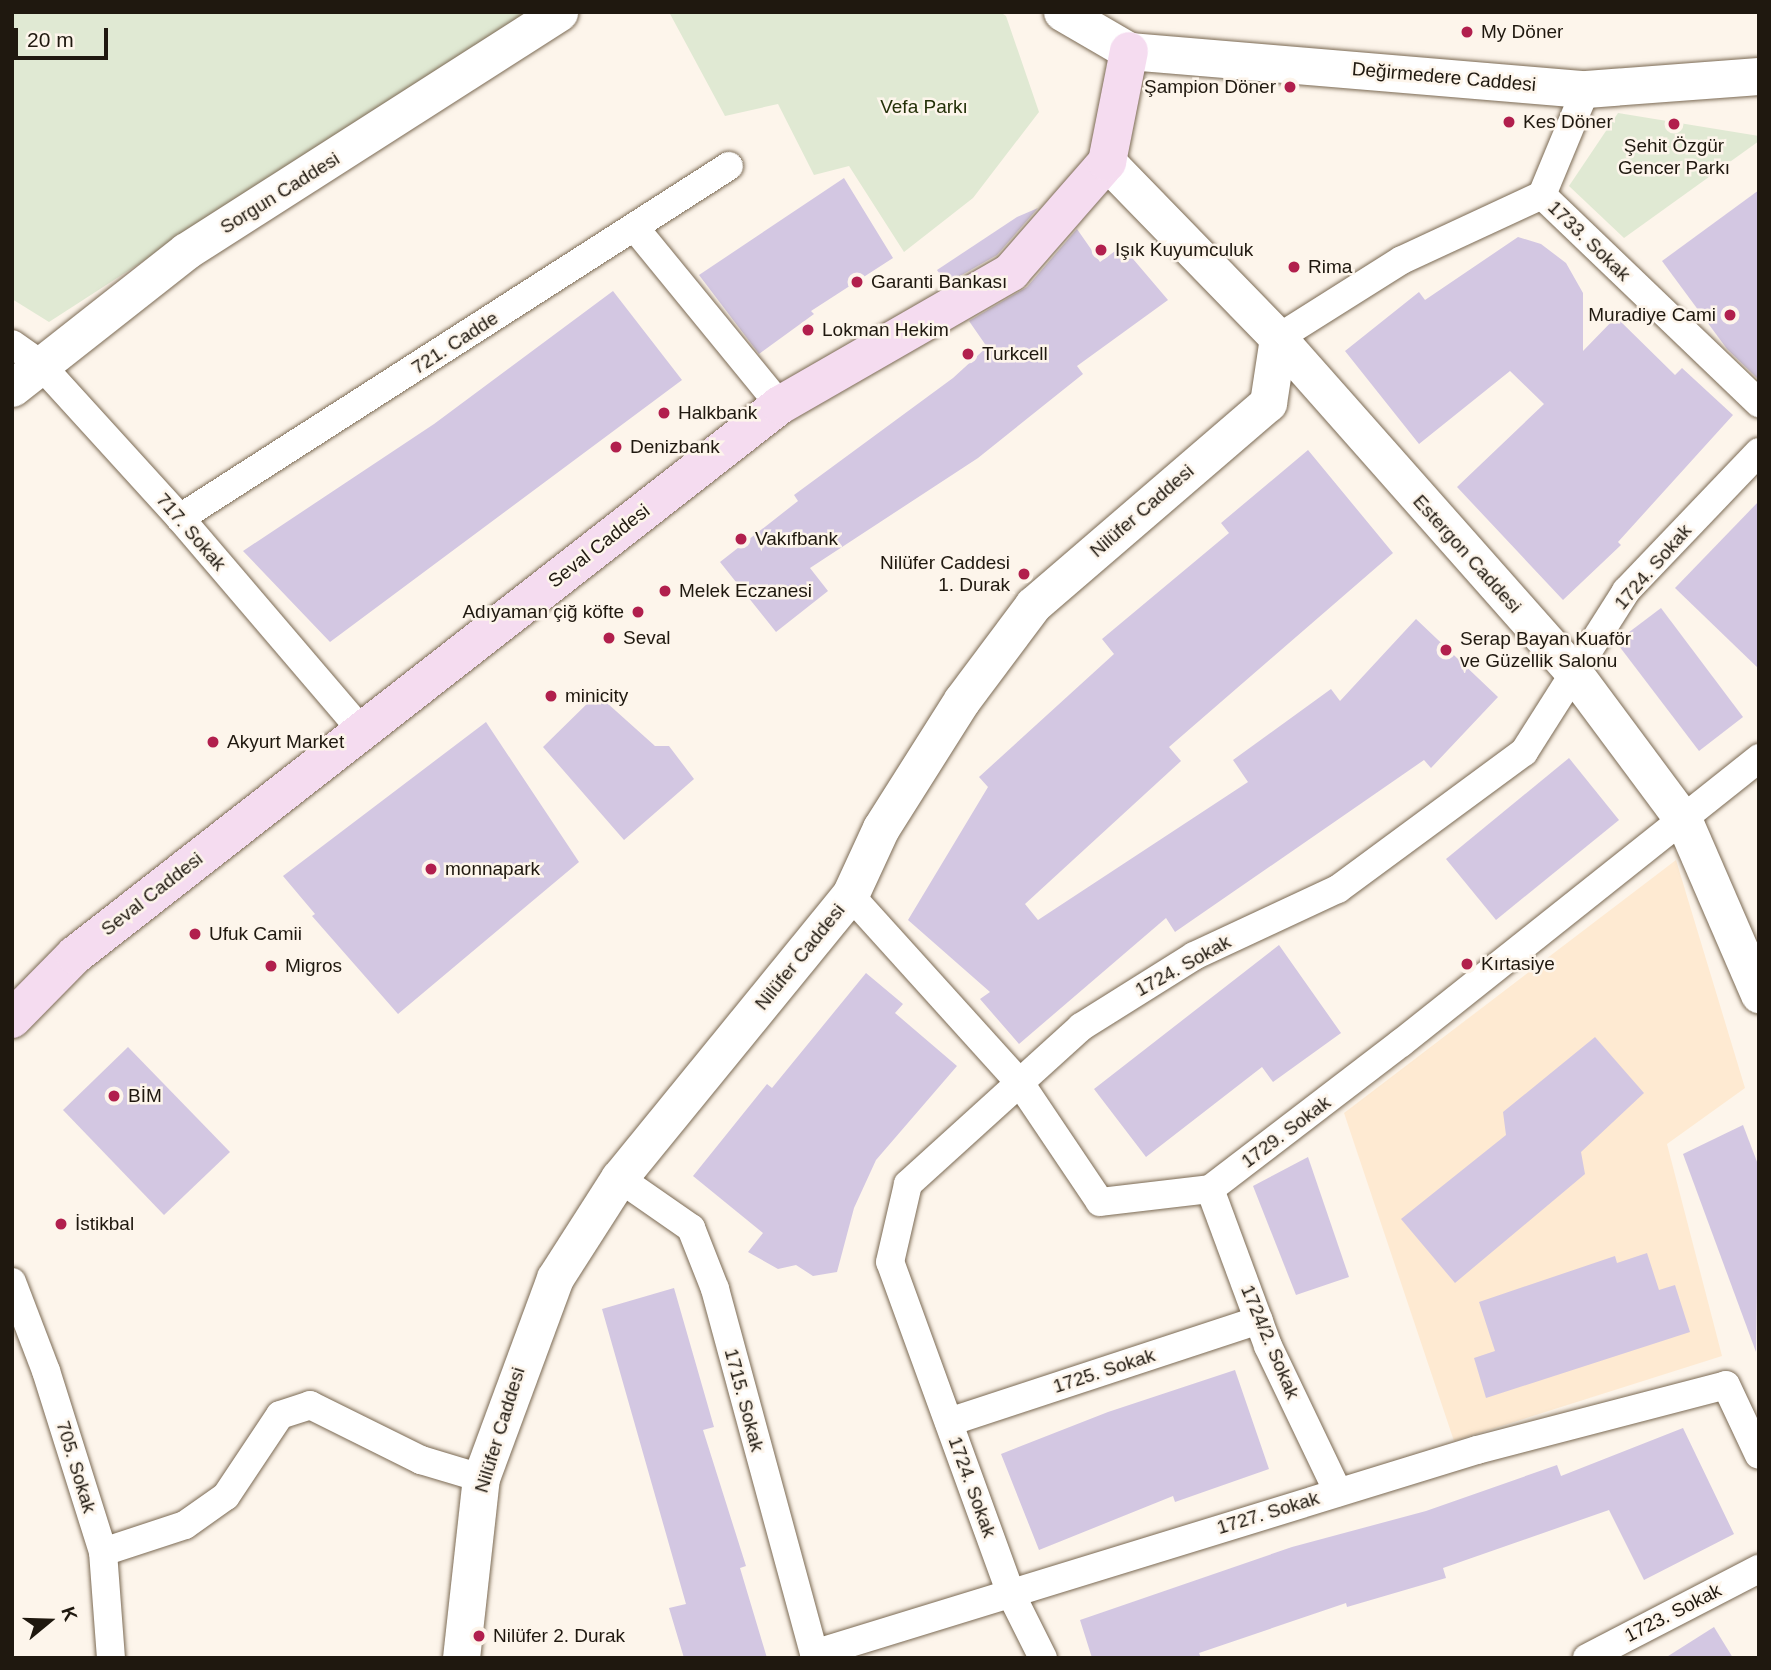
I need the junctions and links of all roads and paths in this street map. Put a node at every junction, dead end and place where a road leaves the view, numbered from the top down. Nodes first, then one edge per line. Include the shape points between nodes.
1 (559, 12) edge
2 (1062, 12) edge
3 (1129, 51) junction
4 (1759, 75) edge
5 (1586, 89) junction
6 (1107, 162) junction
7 (729, 166) dead end
8 (1542, 195) junction
9 (635, 228) junction
10 (1278, 338) junction
11 (26, 354) edge
12 (12, 388) edge
13 (1759, 403) edge
14 (780, 405) junction
15 (1759, 452) edge
16 (180, 518) junction
17 (1574, 673) junction
18 (359, 729) junction
19 (1759, 758) edge
20 (1684, 821) junction
21 (850, 895) junction
22 (1759, 994) edge
23 (12, 1019) edge
24 (1020, 1083) junction
25 (620, 1178) junction
26 (1210, 1189) junction
27 (12, 1282) edge
28 (1259, 1320) junction
29 (949, 1422) junction
30 (1759, 1455) edge
31 (481, 1478) junction
32 (1338, 1492) junction
33 (103, 1552) junction
34 (1759, 1569) edge
35 (1011, 1594) junction
36 (815, 1656) edge
37 (111, 1658) edge
38 (461, 1658) edge
39 (1043, 1658) edge
40 (1587, 1658) edge

1 - 11 street, Sorgun Caddesi
2 - 3 street
3 - 5 street, Değirmedere Caddesi
3 - 6 main road, Seval Caddesi
4 - 5 street, Değirmedere Caddesi
5 - 8 street
6 - 10 street, Estergon Caddesi
6 - 14 main road, Seval Caddesi via 1011,272
7 - 9 street, 721. Cadde
8 - 10 street via 1402,260
8 - 13 street, 1733. Sokak
9 - 14 street
9 - 16 street, 721. Cadde
10 - 17 street, Estergon Caddesi
10 - 21 street, Nilüfer Caddesi via 1268,403 1033,605 962,700 888,817
11 - 12 street, Sorgun Caddesi
11 - 16 street, 717. Sokak
14 - 18 main road, Seval Caddesi
15 - 17 street, 1724. Sokak via 1626,591
16 - 18 street, 717. Sokak
17 - 20 street, Estergon Caddesi
17 - 24 street, 1724. Sokak via 1524,752 1338,889 1194,956 1082,1027
18 - 23 main road, Seval Caddesi via 75,955
19 - 20 street, 1729. Sokak
20 - 22 street, Estergon Caddesi
20 - 26 street, 1729. Sokak
21 - 24 street
21 - 25 street, Nilüfer Caddesi
24 - 26 street via 1100,1202
24 - 29 street, 1724. Sokak via 908,1184 890,1262
25 - 31 street, Nilüfer Caddesi via 555,1278
25 - 36 street, 1715. Sokak via 691,1228 715,1289
26 - 28 street, 1724/2. Sokak
27 - 33 street, 705. Sokak via 46,1371
28 - 29 street, 1725. Sokak
28 - 32 street, 1724/2. Sokak
29 - 35 street, 1724. Sokak
30 - 32 street, 1727. Sokak via 1726,1385
31 - 33 street via 421,1460 310,1405 280,1415 226,1496 185,1525
31 - 38 street, Nilüfer Caddesi
32 - 35 street, 1727. Sokak
33 - 37 street, 705. Sokak
34 - 40 street, 1723. Sokak
35 - 36 street, 1727. Sokak
35 - 39 street, 1724. Sokak

